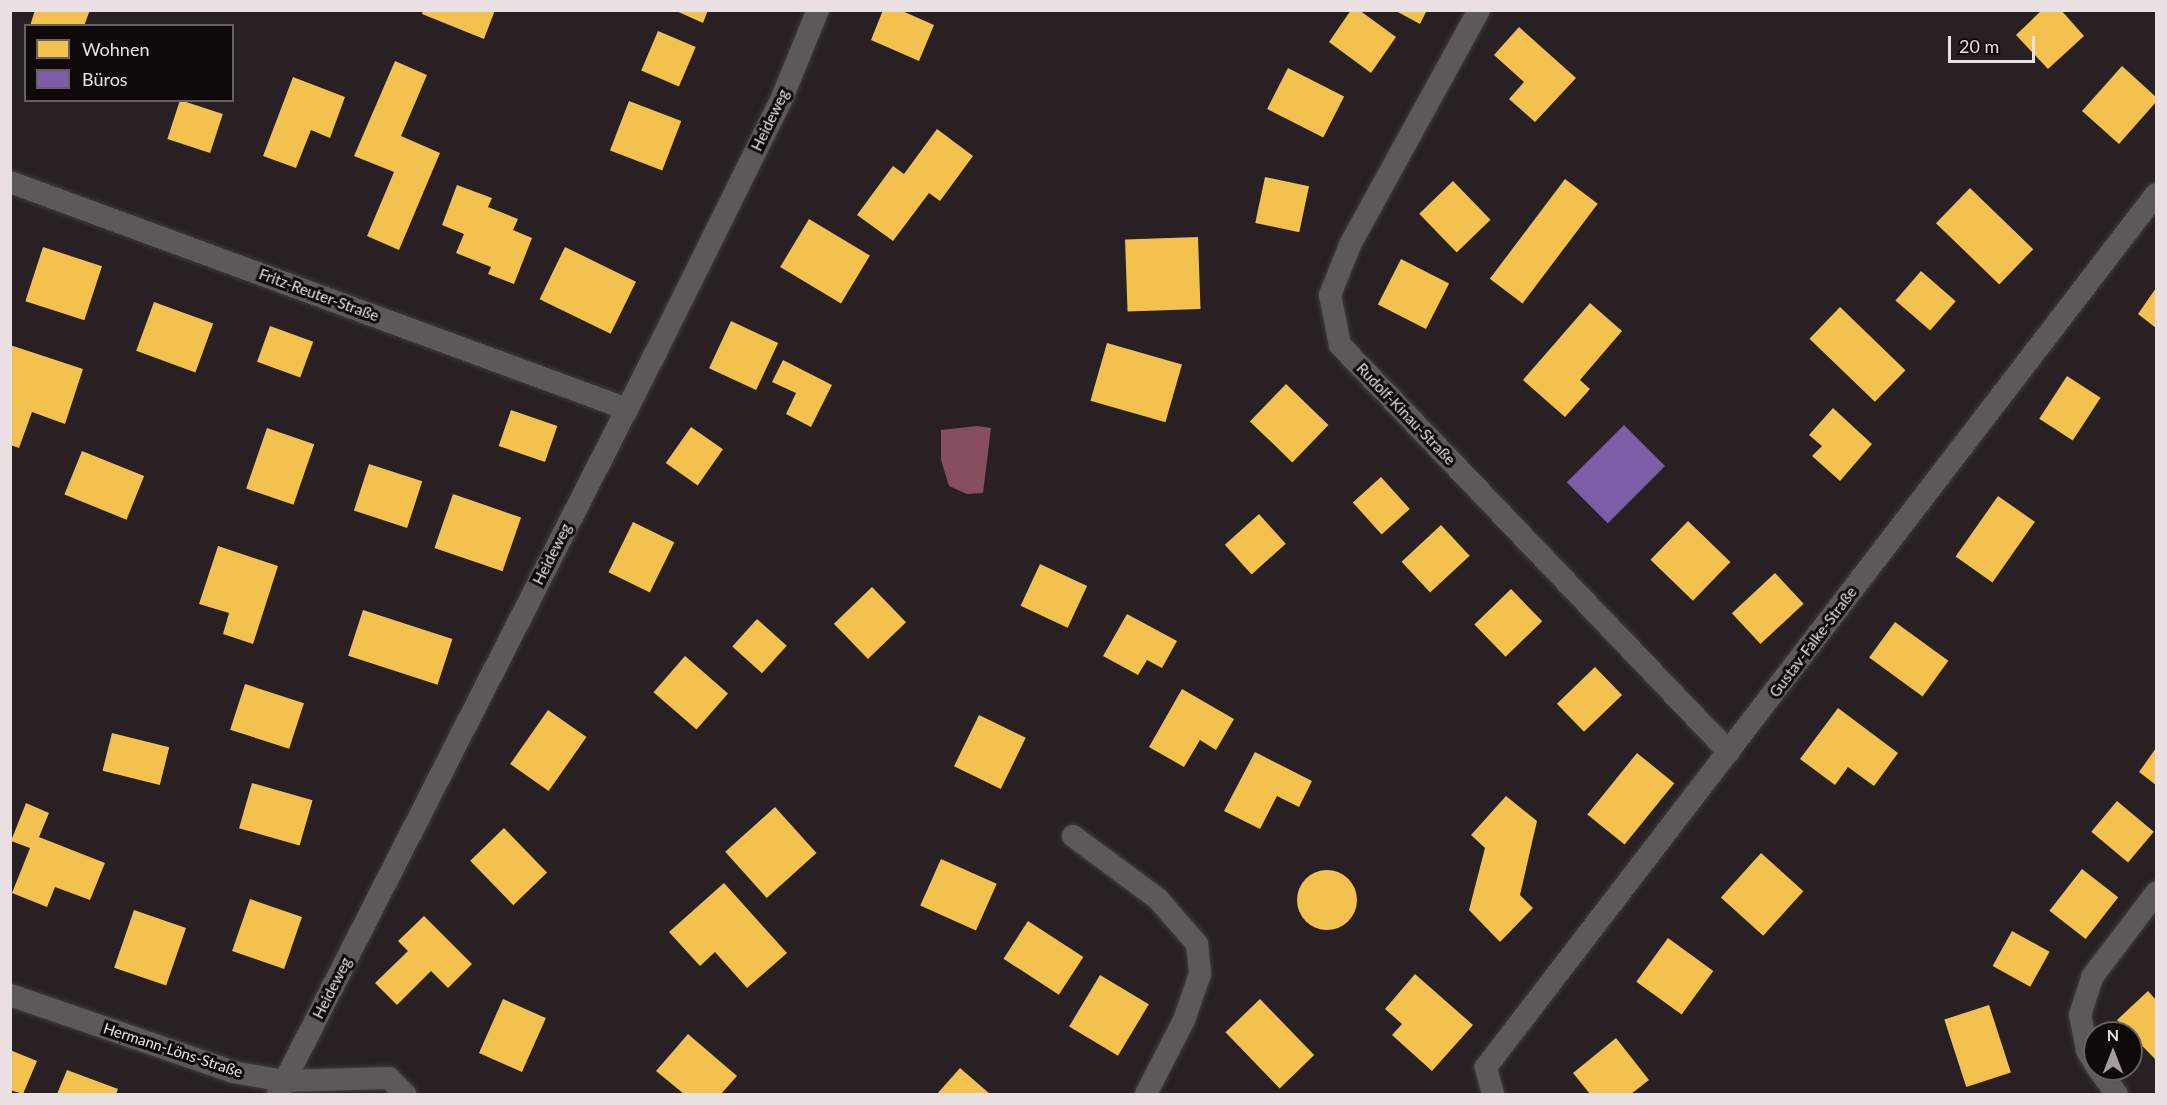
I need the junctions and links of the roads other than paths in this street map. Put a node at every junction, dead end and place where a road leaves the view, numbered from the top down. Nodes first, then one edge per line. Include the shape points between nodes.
1 (818, 10) edge
2 (1479, 10) edge
3 (10, 182) edge
4 (2157, 194) edge
5 (627, 409) junction
6 (1729, 752) junction
7 (1073, 836) dead end
8 (2157, 893) edge
9 (10, 995) edge
10 (2083, 1032) edge
11 (2107, 1081) edge
12 (281, 1088) edge
13 (405, 1095) edge
14 (1146, 1095) edge
15 (1493, 1095) edge
16 (2117, 1095) edge

1 - 5 street, Heideweg via 782,98
2 - 6 street, Rudolf-Kinau-Straße via 1350,245 1330,295 1340,345
3 - 5 street, Fritz-Reuter-Straße
4 - 6 street, Gustav-Falke-Straße
5 - 12 street, Heideweg
6 - 15 street, Gustav-Falke-Straße via 1486,1067
7 - 14 street via 1158,899 1197,944 1200,974 1184,1020
8 - 10 street via 2092,977 2080,1015
9 - 12 street, Hermann-Löns-Straße
11 - 16 street
12 - 13 street, Hermann-Löns-Straße via 389,1078

